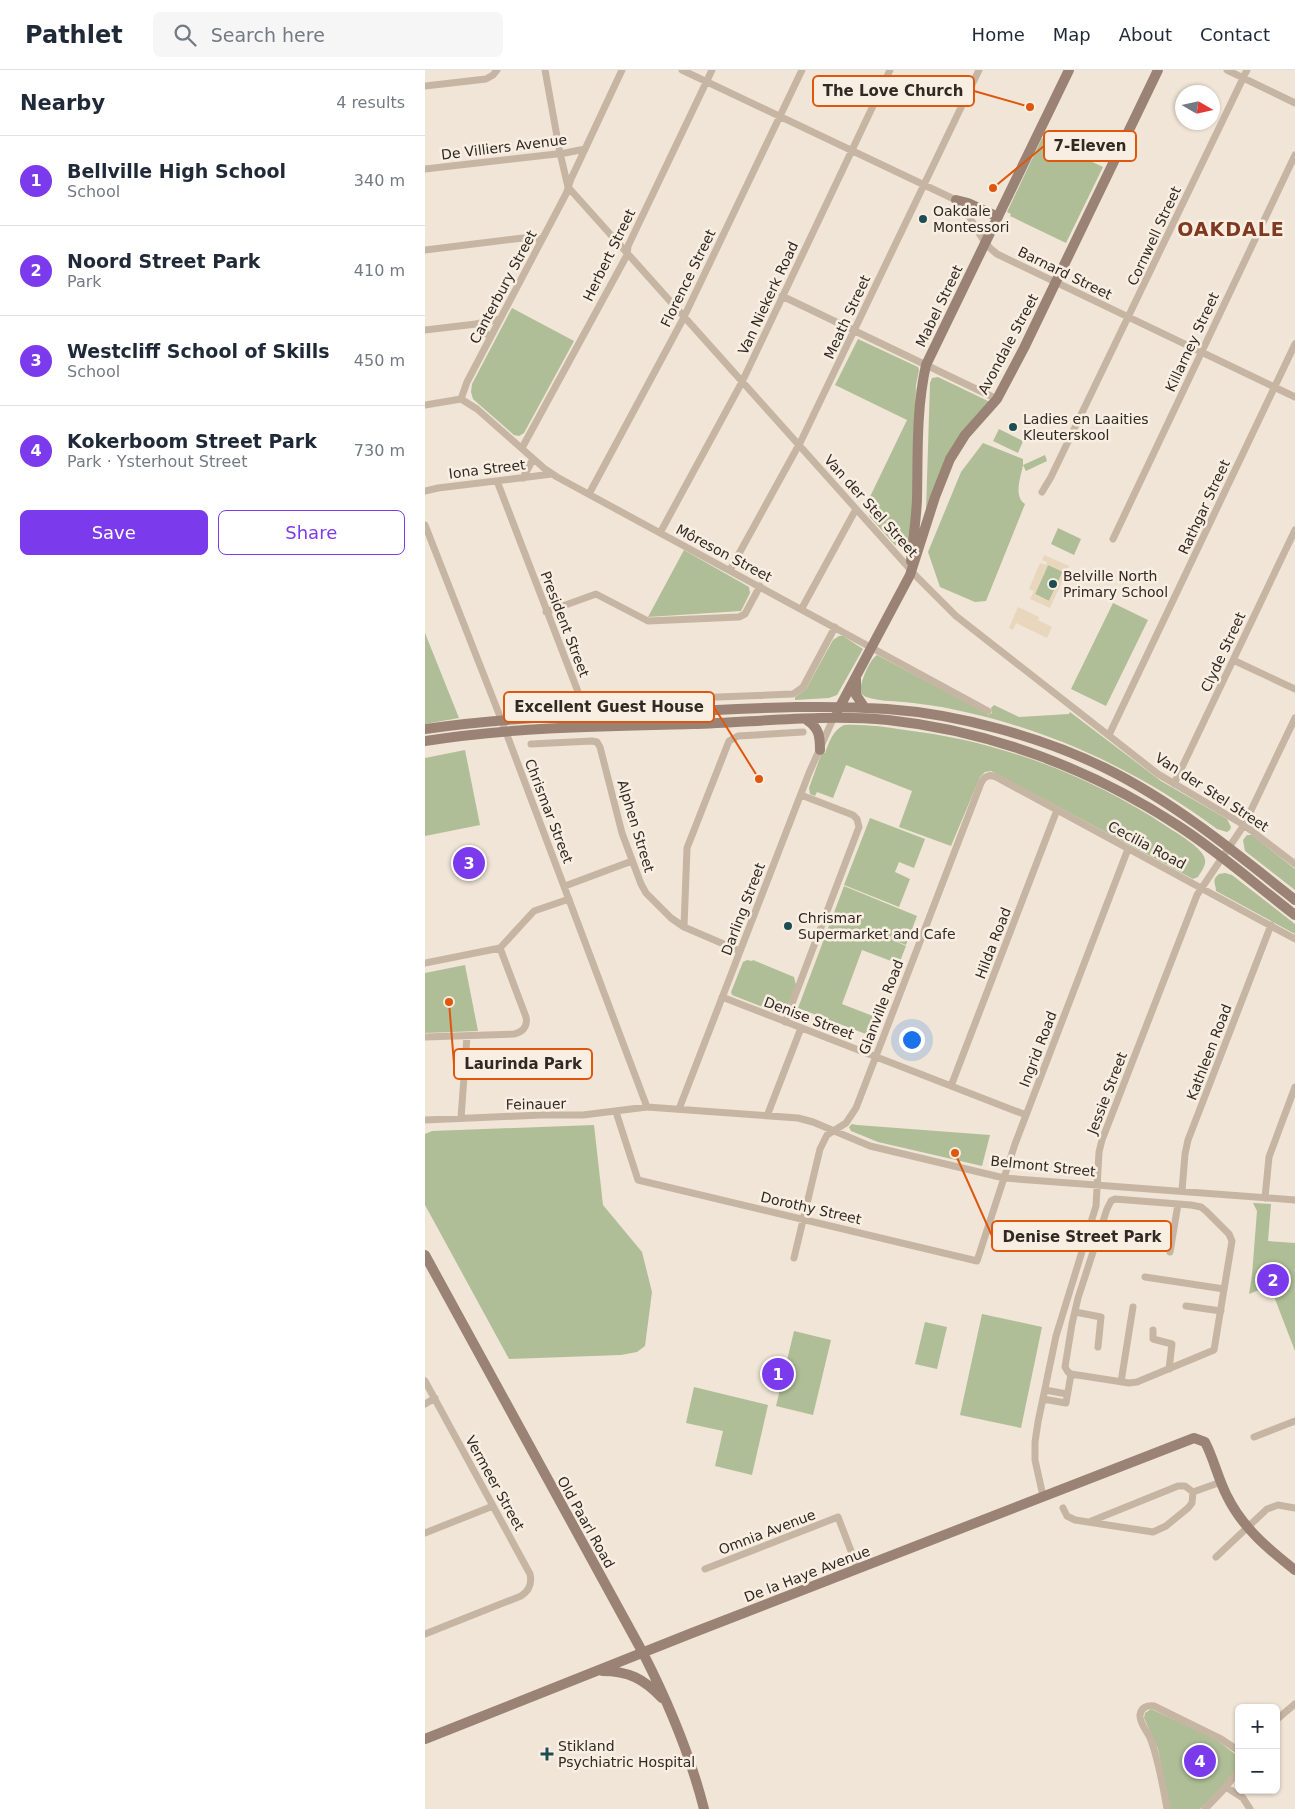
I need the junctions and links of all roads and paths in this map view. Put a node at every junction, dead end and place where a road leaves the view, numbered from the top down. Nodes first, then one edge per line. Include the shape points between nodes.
1 (497, 70) edge
2 (545, 70) edge
3 (622, 70) edge
4 (682, 70) edge
5 (712, 70) edge
6 (802, 70) edge
7 (890, 70) edge
8 (979, 70) edge
9 (1069, 70) edge
10 (1158, 70) edge
11 (1227, 70) edge
12 (1247, 70) edge
13 (1243, 78) junction
14 (706, 82) junction
15 (425, 86) edge
16 (1295, 103) edge
17 (779, 116) junction
18 (585, 149) junction
19 (851, 151) junction
20 (560, 153) junction
21 (1295, 155) edge
22 (425, 169) edge
23 (923, 185) junction
24 (568, 187) junction
25 (956, 200) junction
26 (998, 217) junction
27 (542, 239) junction
28 (986, 242) junction
29 (425, 250) edge
30 (627, 255) junction
31 (1056, 282) junction
32 (782, 296) junction
33 (684, 316) junction
34 (1129, 317) junction
35 (500, 319) junction
36 (476, 324) junction
37 (425, 330) edge
38 (494, 330) junction
39 (854, 330) junction
40 (490, 337) junction
41 (1295, 344) edge
42 (1201, 352) junction
43 (926, 365) junction
44 (742, 382) junction
45 (1275, 387) junction
46 (1295, 397) edge
47 (461, 399) junction
48 (997, 399) junction
49 (425, 406) edge
50 (799, 445) junction
51 (522, 448) junction
52 (533, 459) junction
53 (552, 474) junction
54 (523, 478) junction
55 (497, 481) junction
56 (425, 491) edge
57 (1042, 492) dead end
58 (589, 494) junction
59 (856, 509) junction
60 (425, 525) edge
61 (1295, 530) edge
62 (660, 532) junction
63 (1113, 539) dead end
64 (730, 570) junction
65 (911, 572) junction
66 (760, 586) junction
67 (802, 608) junction
68 (546, 612) junction
69 (835, 627) junction
70 (872, 646) junction
71 (1233, 660) junction
72 (857, 676) junction
73 (1295, 690) edge
74 (839, 707) junction
75 (865, 708) junction
76 (989, 711) dead end
77 (1295, 718) edge
78 (833, 719) junction
79 (501, 720) junction
80 (807, 720) junction
81 (425, 730) edge
82 (505, 731) junction
83 (803, 732) dead end
84 (1109, 735) junction
85 (425, 741) edge
86 (531, 744) dead end
87 (820, 750) junction
88 (987, 776) joint
89 (1174, 784) junction
90 (801, 795) junction
91 (1057, 810) junction
92 (1244, 825) junction
93 (1229, 848) junction
94 (1128, 849) junction
95 (1222, 858) junction
96 (632, 861) junction
97 (1295, 864) edge
98 (565, 886) junction
99 (1201, 888) junction
100 (569, 899) junction
101 (1295, 900) edge
102 (1295, 915) edge
103 (1271, 926) junction
104 (684, 927) junction
105 (1295, 939) edge
106 (500, 948) junction
107 (740, 952) junction
108 (425, 963) edge
109 (722, 997) junction
110 (785, 1022) junction
111 (801, 1028) junction
112 (467, 1036) junction
113 (425, 1037) edge
114 (875, 1057) junction
115 (951, 1086) junction
116 (1295, 1087) edge
117 (647, 1107) junction
118 (679, 1109) junction
119 (616, 1112) junction
120 (1026, 1115) junction
121 (767, 1116) junction
122 (461, 1118) junction
123 (425, 1120) edge
124 (835, 1131) junction
125 (1004, 1178) junction
126 (1099, 1184) junction
127 (1182, 1191) junction
128 (1265, 1198) junction
129 (1295, 1200) edge
130 (1178, 1204) junction
131 (803, 1220) junction
132 (1102, 1223) junction
133 (1130, 1246) dead end
134 (1170, 1252) dead end
135 (425, 1255) edge
136 (794, 1258) dead end
137 (977, 1261) joint
138 (1145, 1277) dead end
139 (1224, 1289) junction
140 (1186, 1306) dead end
141 (1133, 1307) dead end
142 (1221, 1311) junction
143 (1075, 1312) junction
144 (1153, 1330) dead end
145 (1098, 1347) dead end
146 (1169, 1369) junction
147 (1071, 1374) junction
148 (425, 1381) edge
149 (1121, 1382) junction
150 (1045, 1390) junction
151 (1054, 1392) junction
152 (1067, 1394) junction
153 (435, 1398) junction
154 (1043, 1399) junction
155 (1053, 1401) junction
156 (425, 1404) edge
157 (1295, 1421) edge
158 (1254, 1437) dead end
159 (1221, 1482) junction
160 (1193, 1492) junction
161 (1043, 1496) junction
162 (493, 1506) junction
163 (1063, 1508) dead end
164 (1295, 1508) edge
165 (1089, 1522) junction
166 (1247, 1528) junction
167 (425, 1533) edge
168 (1216, 1557) dead end
169 (705, 1569) dead end
170 (858, 1569) junction
171 (1295, 1570) edge
172 (425, 1634) edge
173 (643, 1653) junction
174 (598, 1671) junction
175 (1295, 1704) edge
176 (669, 1706) junction
177 (1280, 1717) edge
178 (425, 1739) edge
179 (1236, 1749) edge
180 (1235, 1775) edge
181 (1226, 1787) junction
182 (704, 1809) edge
183 (1167, 1809) edge
184 (1205, 1809) edge
185 (1250, 1809) edge

1 - 15 street via 486,79
2 - 20 street, Van der Stel Street
3 - 18 street, Canterbury Street
4 - 14 street, Barnard Street
5 - 14 street, Herbert Street
6 - 17 street, Florence Street
7 - 19 street, Van Niekerk Road
8 - 23 street, Meath Street
9 - 26 main road, Mabel Street
10 - 31 main road, Avondale Street
11 - 13 street
12 - 13 street, Cornwell Street
13 - 16 street
13 - 34 street, Cornwell Street
14 - 17 street, Barnard Street
14 - 30 street, Herbert Street via 628,246
17 - 19 street, Barnard Street
17 - 33 street, Florence Street
18 - 20 street, De Villiers Avenue
18 - 24 street, Canterbury Street
19 - 23 street, Barnard Street
19 - 32 street, Van Niekerk Road
20 - 22 street, De Villiers Avenue
20 - 24 street, Van der Stel Street
21 - 42 street, Killarney Street
23 - 25 street, Barnard Street
23 - 39 street, Meath Street
24 - 27 street, Canterbury Street
24 - 30 street, Van der Stel Street
25 - 26 main road
25 - 28 street, Barnard Street
26 - 28 main road, Mabel Street
27 - 29 street via 523,238
27 - 35 street, Canterbury Street
28 - 31 street, Barnard Street via 997,254
28 - 43 main road, Mabel Street
30 - 33 street, Van der Stel Street
30 - 51 street, Herbert Street
31 - 34 street, Barnard Street
31 - 48 main road, Avondale Street
32 - 39 street
32 - 44 street, Van Niekerk Road
33 - 44 street, Van der Stel Street
33 - 58 street, Florence Street
34 - 42 street, Barnard Street
34 - 57 street, Cornwell Street
35 - 36 street
35 - 38 street, Canterbury Street
36 - 37 street
36 - 38 street
36 - 40 street
38 - 40 street, Canterbury Street
39 - 43 street
39 - 50 street, Meath Street
40 - 47 street, Canterbury Street
41 - 45 street, Rathgar Street
42 - 45 street, Barnard Street
42 - 63 street, Killarney Street
43 - 48 street
43 - 65 main road, Mabel Street via 918,422
44 - 50 street, Van der Stel Street
44 - 62 street, Van Niekerk Road
45 - 46 street, Barnard Street
45 - 84 street, Rathgar Street
47 - 49 street
47 - 51 street, Môreson Street
48 - 65 main road, Avondale Street via 965,434 950,459
50 - 59 street, Van der Stel Street
50 - 64 street, Meath Street
51 - 52 street, Môreson Street
52 - 53 street, Môreson Street
52 - 54 street
53 - 54 street, Iona Street
53 - 58 street, Môreson Street
54 - 55 street, Iona Street
55 - 56 street, Iona Street
55 - 68 street, President Street
58 - 62 street, Môreson Street
59 - 65 street, Van der Stel Street
59 - 67 street
60 - 79 street, Chrismar Street
61 - 71 street, Clyde Street
62 - 64 street, Môreson Street
64 - 66 street, Môreson Street
65 - 70 main road, Avondale Street
65 - 84 street, Van der Stel Street via 956,616
66 - 67 street, Môreson Street
66 - 68 street via 741,617 648,621 596,594
67 - 69 street, Môreson Street
68 - 69 street, President Street via 580,696 593,703 793,694 803,687
69 - 70 street, Môreson Street
70 - 72 main road, Avondale Street
70 - 76 street, Môreson Street
71 - 73 street
71 - 89 street, Clyde Street
72 - 74 main road, Avondale Street
72 - 75 main road via 856,695
74 - 75 main road
74 - 78 main road, Avondale Street
74 - 79 main road
75 - 93 main road via 941,716 1040,742 1122,778
77 - 92 street, Jessie Street
78 - 80 main road
78 - 87 street, Darling Street
78 - 95 main road via 886,720 936,727 1036,754 1126,794 1179,826
79 - 81 main road
79 - 82 street, Chrismar Street
80 - 82 main road
80 - 87 main road via 817,729
82 - 85 main road
82 - 98 street, Chrismar Street
83 - 104 street via 738,736 729,740 687,848
84 - 89 street, Van der Stel Street
86 - 96 street, Alphen Street via 592,741 599,744
87 - 90 street, Darling Street
88 - 91 street, Cecilia Road via 996,777
88 - 114 street, Glanville Road via 981,783
89 - 92 street, Van der Stel Street
90 - 107 street, Darling Street
90 - 110 street via 853,815 859,827
91 - 94 street, Cecilia Road
91 - 115 street, Hilda Road
92 - 93 street, Jessie Street
92 - 97 street, Van der Stel Street
93 - 95 street, Jessie Street
93 - 101 main road
94 - 99 street, Cecilia Road
94 - 120 street, Ingrid Road
95 - 99 street, Jessie Street
95 - 102 main road
96 - 98 street
96 - 104 street, Alphen Street via 646,893
98 - 100 street, Chrismar Street
99 - 103 street, Cecilia Road
99 - 126 street, Jessie Street via 1102,1140
100 - 106 street via 534,911
100 - 117 street, Chrismar Street
103 - 105 street, Cecilia Road
103 - 127 street, Kathleen Road via 1188,1140
104 - 107 street, Alphen Street
106 - 108 street
106 - 112 street via 526,1024 515,1034
107 - 109 street, Darling Street
109 - 110 street, Denise Street
109 - 118 street, Darling Street
110 - 111 street, Denise Street
111 - 114 street, Denise Street
111 - 121 street
112 - 113 street
112 - 122 street
114 - 115 street, Denise Street
114 - 124 street, Glanville Road via 856,1108 846,1123
115 - 120 street, Denise Street
116 - 128 street via 1269,1157
117 - 118 street, Belmont Street
117 - 119 street, Feinauer
118 - 121 street, Belmont Street
119 - 122 street, Feinauer
119 - 131 street, Dorothy Street via 638,1180
120 - 125 street, Ingrid Road
121 - 124 street, Belmont Street via 807,1120
122 - 123 street, Feinauer
124 - 125 street, Belmont Street via 870,1146
124 - 131 street, Glanville Road via 827,1135 820,1149
125 - 126 street, Belmont Street
125 - 137 street, Ingrid Road
126 - 127 street, Belmont Street
126 - 150 street, Jessie Street via 1096,1206 1056,1336
127 - 128 street, Belmont Street
128 - 129 street, Belmont Street
130 - 132 street via 1115,1199 1109,1204
130 - 134 street
130 - 139 street via 1201,1207 1230,1236
131 - 136 street, Glanville Road
131 - 137 street, Dorothy Street
132 - 133 street via 1131,1229
132 - 143 street
135 - 173 main road, Old Paarl Road
138 - 139 street
139 - 142 street
140 - 142 street
141 - 149 street
142 - 146 street via 1214,1350
143 - 145 street via 1101,1317
143 - 147 street via 1065,1367
144 - 146 street via 1153,1339 1172,1344
146 - 149 street via 1137,1382
147 - 149 street
147 - 152 street
148 - 153 street, Vermeer Street
150 - 151 street
150 - 154 street, Jessie Street
151 - 152 street
151 - 155 street
152 - 155 street via 1066,1403
153 - 156 street
153 - 162 street, Vermeer Street
154 - 155 street
154 - 161 street, Jessie Street via 1035,1442
157 - 158 street
159 - 160 street
159 - 161 main road, De la Haye Avenue via 1206,1445 1191,1438
159 - 166 main road
160 - 165 street via 1185,1486 1178,1486
160 - 165 street via 1188,1508 1159,1531 1144,1532
161 - 170 main road, De la Haye Avenue
162 - 167 street
162 - 172 street, Vermeer Street via 530,1574 529,1588 521,1596
163 - 165 street via 1070,1518
164 - 166 street via 1271,1507
166 - 168 street
166 - 171 main road
169 - 170 street, Omnia Avenue via 838,1517
170 - 173 main road, De la Haye Avenue
173 - 174 main road, De la Haye Avenue
173 - 176 main road, Old Paarl Road
174 - 176 main road via 639,1678
174 - 178 main road, De la Haye Avenue
175 - 177 street
176 - 182 main road, Old Paarl Road
179 - 183 street via 1155,1706 1144,1707 1140,1719 1157,1758
180 - 181 street
181 - 184 street
181 - 185 street via 1243,1798

